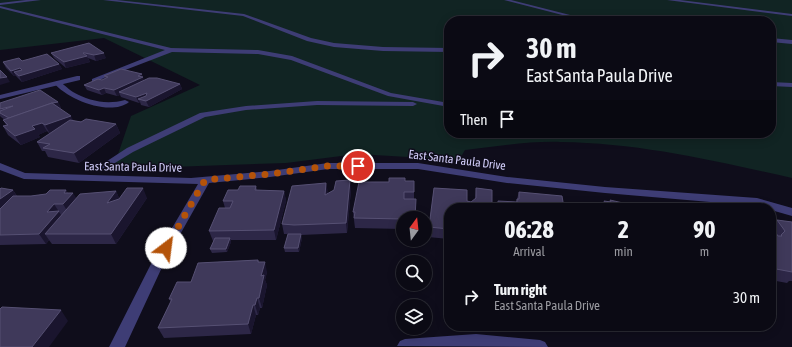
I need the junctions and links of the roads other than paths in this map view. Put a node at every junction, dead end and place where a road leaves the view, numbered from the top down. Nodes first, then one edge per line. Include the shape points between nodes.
1 (39, 0) edge
2 (105, 0) edge
3 (506, 0) edge
4 (669, 0) edge
5 (0, 6) edge
6 (792, 15) edge
7 (570, 16) edge
8 (776, 40) edge
9 (792, 42) edge
10 (171, 50) junction
11 (444, 50) edge
12 (77, 78) dead end
13 (94, 80) edge
14 (57, 83) junction
15 (776, 84) edge
16 (792, 85) edge
17 (0, 96) edge
18 (125, 102) edge
19 (444, 104) edge
20 (444, 104) edge
21 (0, 166) edge
22 (102, 167) dead end
23 (205, 180) junction
24 (760, 203) edge
25 (776, 207) edge
26 (792, 212) edge
27 (405, 346) dead end
28 (117, 347) edge
29 (540, 347) edge

1 - 5 lane
2 - 11 lane via 244,16 259,19 317,42
3 - 7 lane
4 - 6 lane
5 - 10 lane
8 - 9 lane
10 - 13 lane
10 - 19 lane via 258,52 292,58 390,95
12 - 14 street
14 - 17 street
14 - 18 lane via 71,94 104,104 113,106
15 - 16 lane
20 - 22 lane via 317,102 246,108 203,115 130,150
21 - 23 street, East Santa Paula Drive via 24,176 109,180
23 - 24 street, East Santa Paula Drive via 328,166 418,166 529,182
23 - 28 street via 158,262
25 - 26 street, East Santa Paula Drive
27 - 29 street via 476,341

